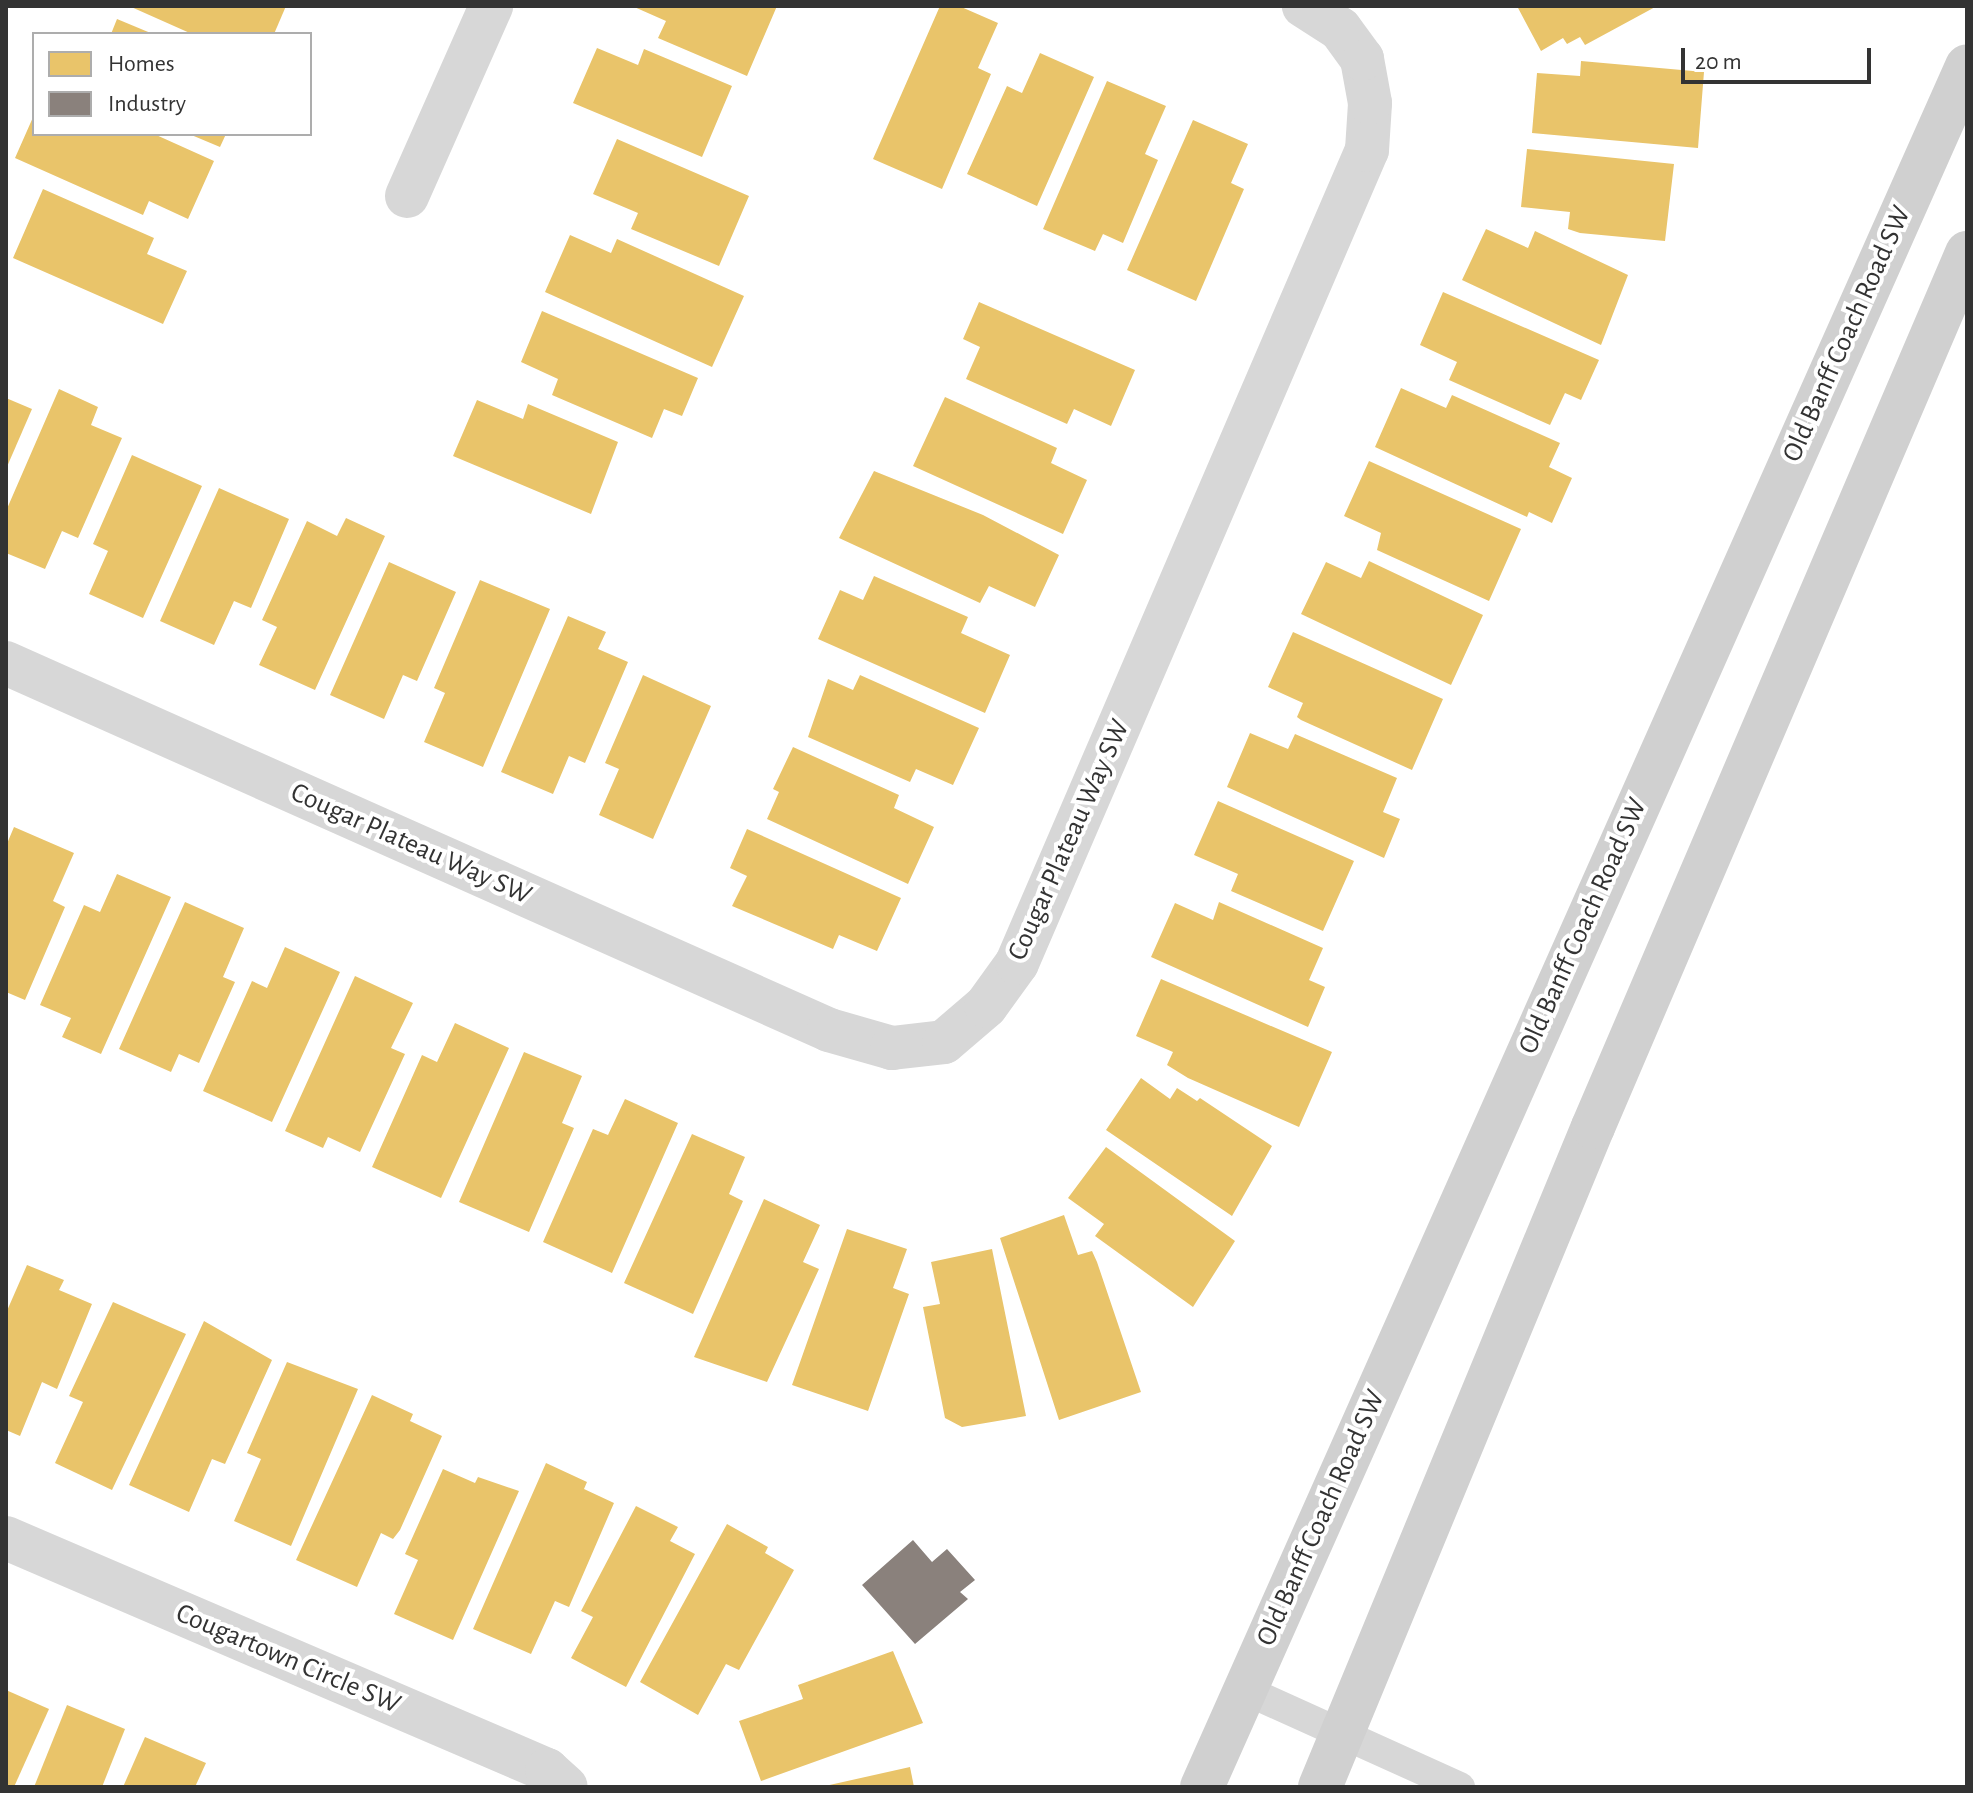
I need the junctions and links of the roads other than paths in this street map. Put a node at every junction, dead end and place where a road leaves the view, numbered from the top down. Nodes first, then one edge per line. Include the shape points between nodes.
1 (491, 6) edge
2 (1304, 6) edge
3 (1967, 66) edge
4 (407, 196) dead end
5 (1967, 253) edge
6 (6, 663) edge
7 (6, 1538) edge
8 (1245, 1690) junction
9 (1343, 1735) junction
10 (566, 1787) edge
11 (1202, 1787) edge
12 (1320, 1787) edge
13 (1460, 1787) edge

1 - 4 street
2 - 6 street, Cougar Plateau Way SW via 1340,29 1362,59 1370,103 1367,150 1017,963 986,1006 944,1042 892,1048 829,1030
3 - 8 main road, Old Banff Coach Road SW
5 - 9 main road via 1617,1068
7 - 10 street, Cougartown Circle SW via 547,1770
8 - 9 lane
8 - 11 main road, Old Banff Coach Road SW
9 - 12 main road
9 - 13 lane

